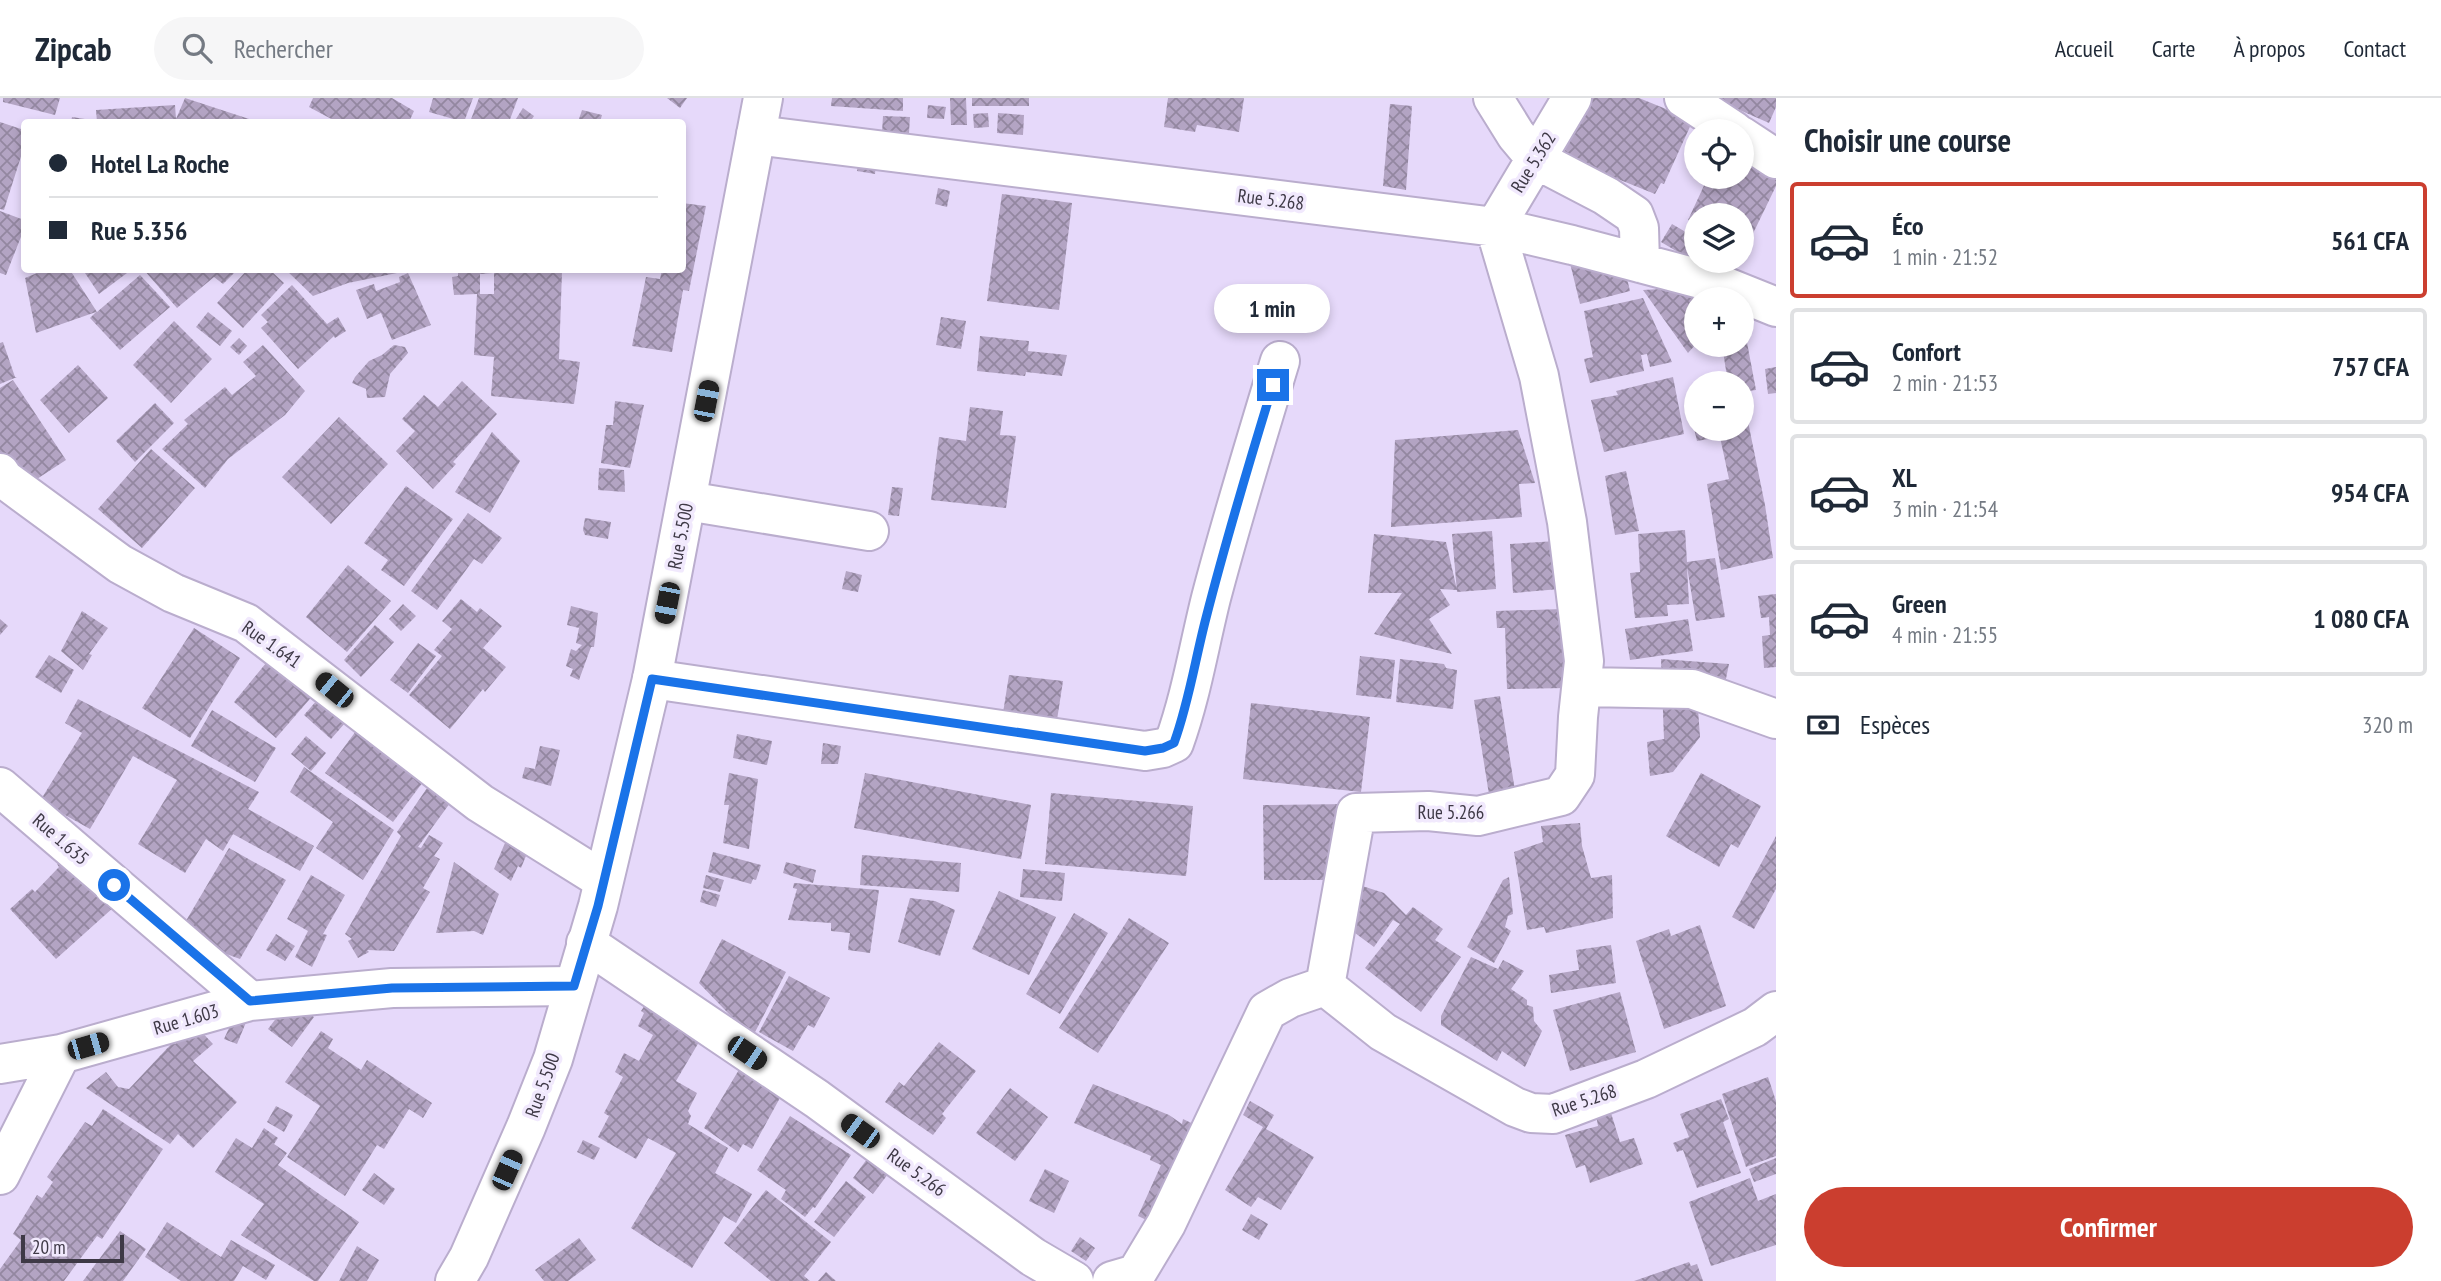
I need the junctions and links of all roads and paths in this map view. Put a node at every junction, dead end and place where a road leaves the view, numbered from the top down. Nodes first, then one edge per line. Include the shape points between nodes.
1 (1493, 98) edge
2 (1572, 98) edge
3 (1684, 98) edge
4 (760, 116) edge
5 (1716, 119) edge
6 (1754, 145) edge
7 (1776, 159) edge
8 (1536, 160) junction
9 (1496, 227) junction
10 (1640, 263) junction
11 (1776, 307) edge
12 (1280, 361) dead end
13 (0, 474) edge
14 (687, 501) junction
15 (869, 531) dead end
16 (652, 679) junction
17 (1583, 687) junction
18 (1776, 719) edge
19 (0, 787) edge
20 (603, 880) junction
21 (586, 943) junction
22 (574, 986) junction
23 (1325, 986) junction
24 (250, 1001) junction
25 (1776, 1011) edge
26 (61, 1054) junction
27 (0, 1064) edge
28 (0, 1175) edge
29 (1032, 1269) edge
30 (1130, 1279) edge
31 (455, 1281) edge
32 (1074, 1281) edge

1 - 8 street
2 - 8 street, Rue 5.362
3 - 5 street
4 - 9 street, Rue 5.268
4 - 14 street, Rue 5.500
6 - 7 street
8 - 9 street, Rue 5.362
8 - 10 street via 1633,215 1639,228
9 - 10 street, Rue 5.268
9 - 17 street, Rue 5.266 via 1539,376 1565,509 1584,661
10 - 11 street, Rue 5.268 via 1719,284
12 - 16 street via 1235,506 1174,743 1145,751
13 - 20 street, Rue 1.641 via 120,564 173,593 246,623 480,803
14 - 15 street
14 - 16 street, Rue 5.500
16 - 20 street, Rue 5.500
17 - 18 street via 1692,689
17 - 23 street, Rue 5.266 via 1575,775 1561,796 1478,816 1428,811 1356,813
19 - 24 street, Rue 1.635
20 - 21 street, Rue 5.500
21 - 22 street, Rue 5.500
21 - 29 street, Rue 5.266 via 817,1100
22 - 24 street, Rue 1.603 via 392,988
22 - 31 street, Rue 5.500 via 526,1127
23 - 25 street, Rue 5.268 via 1383,1032 1515,1107 1553,1114 1646,1079 1755,1027
23 - 30 street via 1267,1011 1166,1224
24 - 26 street, Rue 1.603
26 - 27 street, Rue 1.603
26 - 28 street
29 - 32 street, Rue 5.266

